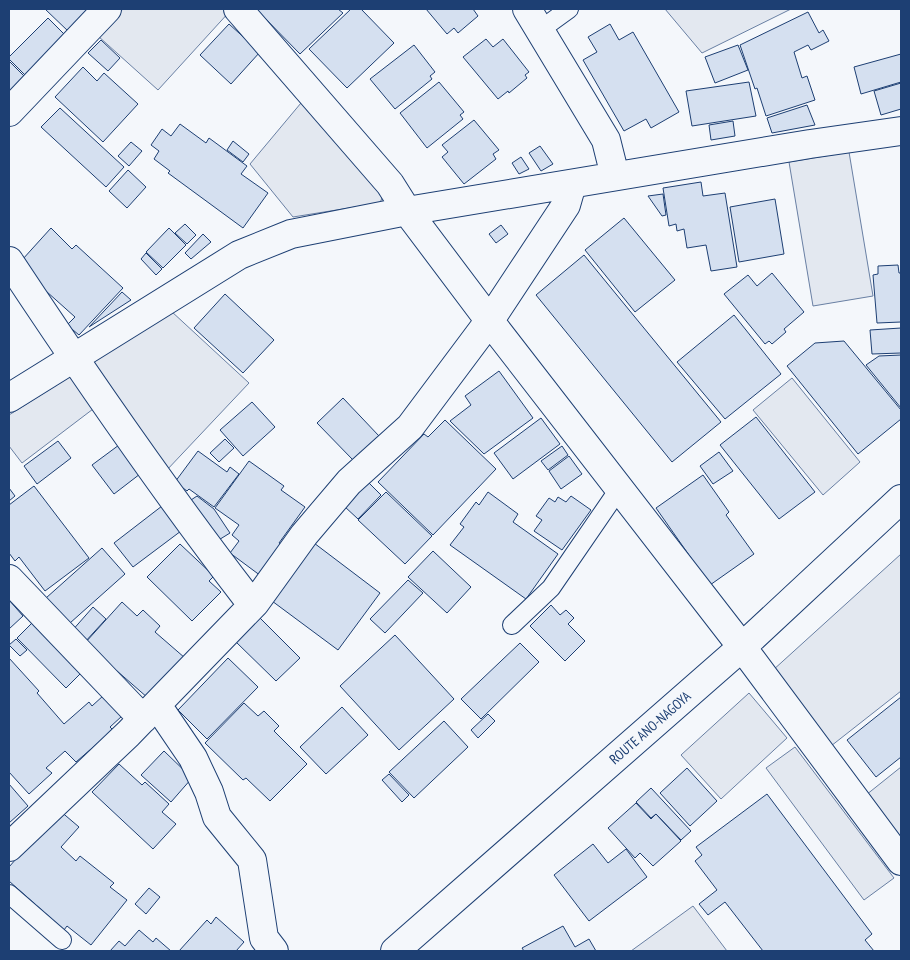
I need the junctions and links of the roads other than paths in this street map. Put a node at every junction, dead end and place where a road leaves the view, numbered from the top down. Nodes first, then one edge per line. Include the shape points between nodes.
1 (107, 9) edge
2 (238, 9) edge
3 (569, 9) edge
4 (534, 19) edge
5 (9, 112) edge
6 (901, 131) edge
7 (615, 176) junction
8 (572, 184) junction
9 (407, 211) junction
10 (9, 262) edge
11 (490, 320) junction
12 (73, 358) junction
13 (9, 398) edge
14 (619, 489) junction
15 (901, 499) edge
16 (9, 579) edge
17 (255, 603) junction
18 (512, 625) dead end
19 (742, 647) junction
20 (150, 712) junction
21 (9, 847) edge
22 (901, 861) edge
23 (9, 894) edge
24 (62, 940) dead end
25 (274, 951) edge
26 (395, 951) edge

1 - 5 street
2 - 9 street via 390,184
3 - 4 lane
4 - 7 street via 606,140
6 - 7 street
7 - 8 street
8 - 9 street
8 - 11 street via 566,205
9 - 11 street
9 - 12 street via 291,234 239,255
10 - 12 street
11 - 14 street
11 - 17 street via 410,427 349,482 304,535
12 - 13 street
12 - 17 street via 197,533 247,598
14 - 18 lane via 551,588
14 - 19 street
15 - 19 street, ROUTE ANO-NAGOYA
16 - 20 street
17 - 20 street
19 - 22 street
19 - 26 street, ROUTE ANO-NAGOYA
20 - 21 street
20 - 25 street via 193,758 217,817 252,860 264,938
23 - 24 lane

